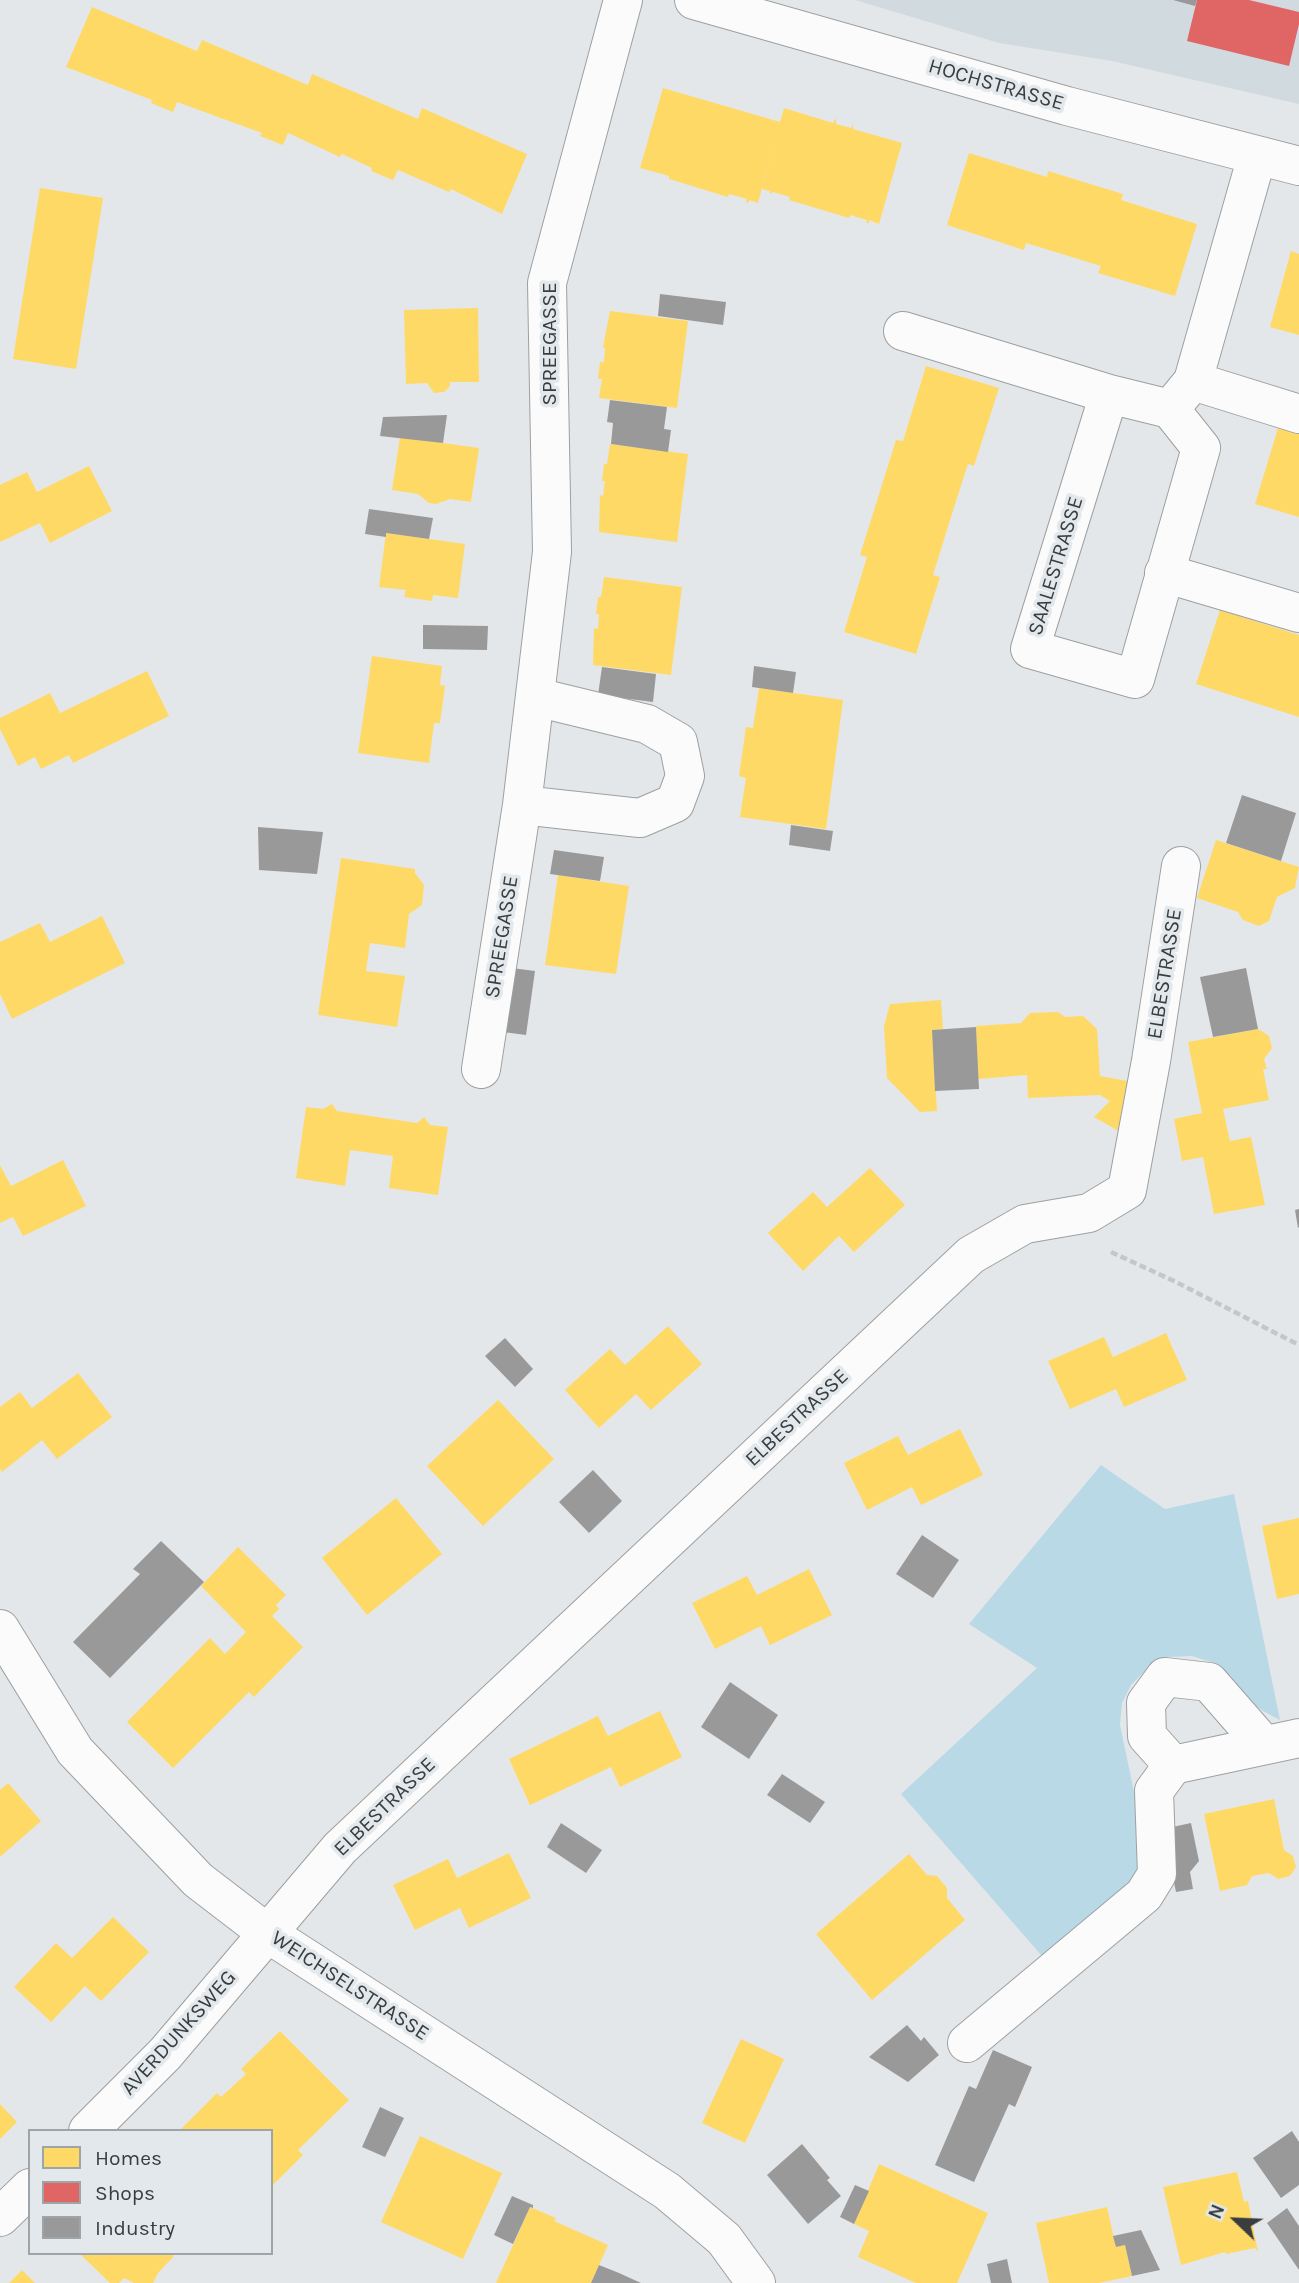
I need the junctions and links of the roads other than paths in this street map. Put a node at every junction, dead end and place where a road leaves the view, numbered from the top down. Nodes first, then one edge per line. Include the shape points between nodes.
1 (624, 0) edge
2 (694, 0) edge
3 (1257, 156) junction
4 (1299, 166) edge
5 (902, 331) dead end
6 (1110, 394) junction
7 (1181, 395) junction
8 (1299, 414) edge
9 (1164, 573) junction
10 (1299, 613) edge
11 (536, 697) junction
12 (522, 805) junction
13 (1181, 866) dead end
14 (481, 1069) dead end
15 (0, 1629) edge
16 (1281, 1742) edge
17 (1173, 1765) junction
18 (267, 1933) junction
19 (967, 2043) dead end
20 (90, 2129) edge
21 (28, 2190) edge
22 (0, 2217) edge
23 (756, 2283) edge

1 - 11 street, SPREEGASSE via 547,284 552,552
2 - 3 street, HOCHSTRASSE
3 - 4 street, HOCHSTRASSE
3 - 7 street
5 - 6 street
6 - 7 street
6 - 9 street, SAALESTRASSE via 1030,649 1135,679
7 - 8 street
7 - 9 street, SAALESTRASSE via 1201,448
9 - 10 street
11 - 12 street, SPREEGASSE
11 - 12 street via 647,724 678,742 685,776 675,803 640,818
12 - 14 street, SPREEGASSE
13 - 18 street, ELBESTRASSE via 1127,1190 1088,1213 1025,1224 971,1255 341,1849
15 - 18 street, WEICHSELSTRASSE via 75,1751 198,1880
16 - 17 street
16 - 17 street via 1209,1682 1165,1678 1146,1703 1147,1736
17 - 19 street via 1154,1791 1157,1874 1144,1895
18 - 20 street, AVERDUNKSWEG via 165,2054
18 - 23 street, WEICHSELSTRASSE via 667,2191 724,2239
21 - 22 street

